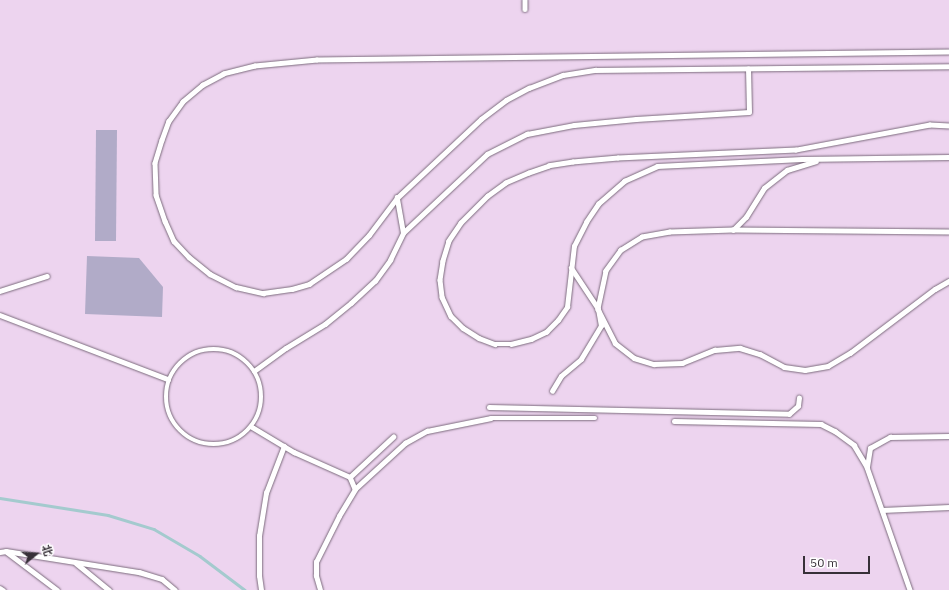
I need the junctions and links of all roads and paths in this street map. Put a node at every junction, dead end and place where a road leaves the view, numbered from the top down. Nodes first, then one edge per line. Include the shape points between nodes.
1 (525, 0) edge
2 (525, 9) dead end
3 (949, 52) edge
4 (949, 66) edge
5 (748, 69) junction
6 (949, 126) edge
7 (949, 157) edge
8 (820, 159) junction
9 (397, 198) junction
10 (733, 230) junction
11 (949, 232) edge
12 (403, 233) junction
13 (571, 268) junction
14 (47, 276) dead end
15 (949, 281) edge
16 (0, 291) edge
17 (598, 309) junction
18 (0, 314) edge
19 (254, 371) junction
20 (168, 379) junction
21 (552, 391) dead end
22 (799, 398) dead end
23 (489, 407) dead end
24 (789, 414) junction
25 (595, 418) dead end
26 (674, 421) dead end
27 (773, 423) junction
28 (252, 427) junction
29 (949, 436) edge
30 (393, 437) dead end
31 (284, 446) junction
32 (867, 467) junction
33 (350, 477) junction
34 (355, 490) junction
35 (949, 507) edge
36 (882, 510) junction
37 (6, 551) junction
38 (0, 552) edge
39 (74, 562) junction
40 (0, 588) edge
41 (3, 590) edge
42 (57, 590) edge
43 (109, 590) edge
44 (175, 590) edge
45 (261, 590) edge
46 (320, 590) edge
47 (910, 590) edge

1 - 2 lane
3 - 9 lane via 317,60 255,66 224,74 203,85 183,102 169,121 155,163 156,195 174,241 210,274 236,287 263,293 309,284 328,273 369,235
4 - 5 lane
5 - 9 lane via 596,70 556,78 506,100 481,119
5 - 12 lane via 749,112 574,125 527,134 488,154
6 - 13 lane via 930,125 796,150 618,158 549,166 529,172 506,183 461,223 449,241 440,280 442,297 450,316 479,338 495,344 531,340 546,332 567,307
7 - 8 lane
8 - 10 lane via 787,170 764,188 746,217
8 - 13 lane via 657,166 624,180 598,204 586,222 574,246
9 - 12 lane
10 - 11 lane
10 - 17 lane via 670,232 642,237 620,250 606,271
12 - 19 lane via 390,260 371,286 325,324
13 - 17 lane
14 - 16 lane
15 - 17 lane via 850,353 828,366 805,370 784,367 760,354 740,348 715,350 682,363 654,364 634,358 615,343
17 - 21 lane via 601,326 592,343 581,359 561,376
18 - 20 lane
19 - 20 lane via 240,356 227,350 211,348 194,352 181,361
19 - 28 lane via 262,392 259,416
20 - 28 lane via 165,395 168,415 180,432 195,442 211,446 228,444
22 - 24 lane via 798,406
23 - 24 lane
24 - 27 lane
25 - 34 lane via 491,418 427,432 405,443
26 - 27 lane
27 - 32 lane via 821,424 854,445
28 - 31 lane
29 - 32 lane via 890,437 870,448
30 - 33 lane
31 - 33 lane
31 - 45 lane via 266,493 259,536
32 - 36 lane
33 - 34 lane
34 - 46 lane via 316,562
35 - 36 lane
36 - 47 lane
37 - 38 lane
37 - 39 lane
37 - 42 lane
39 - 43 lane
39 - 44 lane via 154,576
40 - 41 lane

